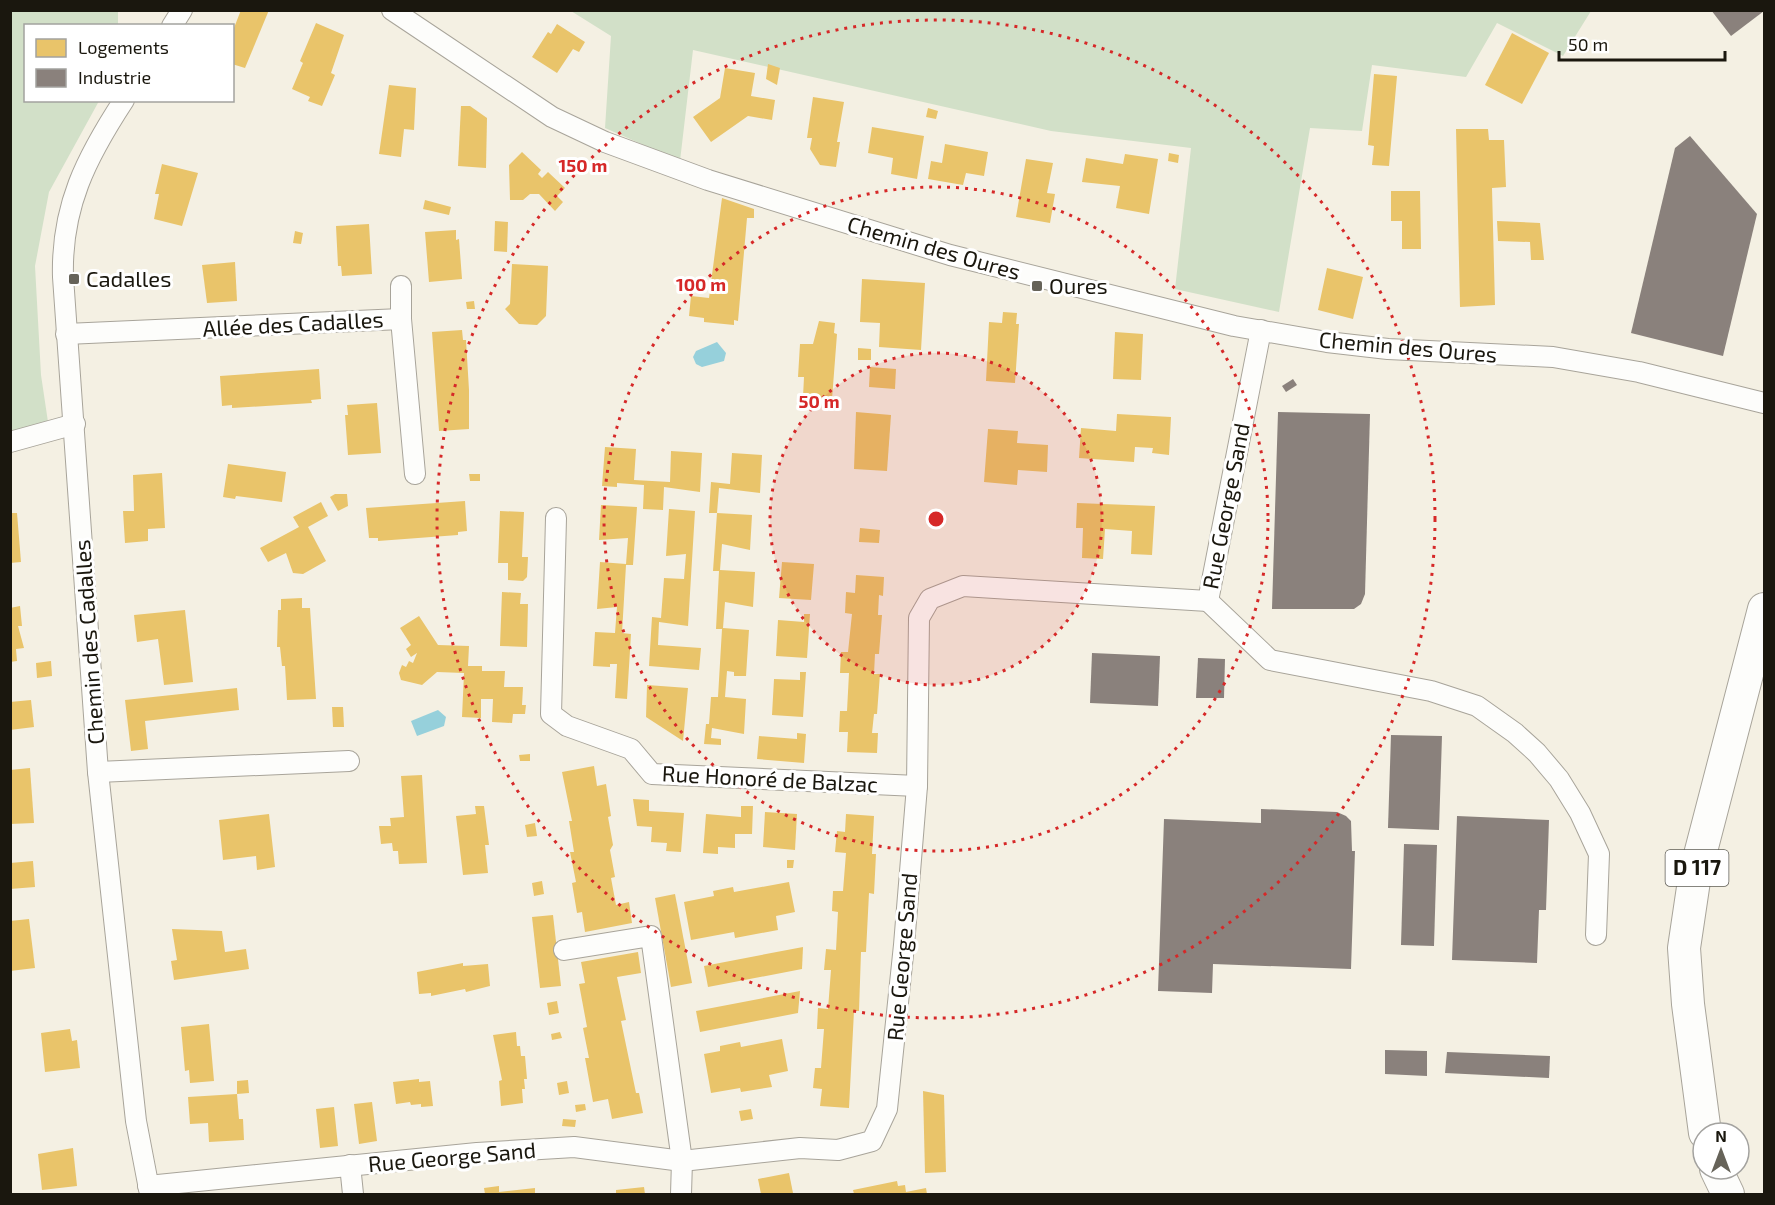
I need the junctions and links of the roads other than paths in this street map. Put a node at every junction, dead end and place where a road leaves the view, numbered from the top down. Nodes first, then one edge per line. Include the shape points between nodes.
1 (182, 10) edge
2 (392, 10) edge
3 (173, 24) edge
4 (123, 102) edge
5 (401, 286) dead end
6 (401, 319) junction
7 (1261, 330) junction
8 (66, 334) junction
9 (1764, 403) edge
10 (75, 424) junction
11 (10, 442) edge
12 (415, 474) dead end
13 (556, 519) dead end
14 (1208, 600) junction
15 (1764, 609) edge
16 (349, 761) dead end
17 (98, 772) junction
18 (917, 786) junction
19 (1596, 934) dead end
20 (564, 950) dead end
21 (1703, 1121) edge
22 (682, 1161) junction
23 (350, 1166) junction
24 (149, 1190) edge
25 (353, 1194) edge
26 (681, 1194) edge

1 - 3 street
2 - 7 street, Chemin des Oures via 552,117 605,142 697,176 950,255
4 - 8 street, Chemin des Cadalles via 78,179 66,220 62,251
5 - 6 street
6 - 8 street, Allée des Cadalles
6 - 12 street, Allée des Cadalles
7 - 9 street, Chemin des Oures via 1388,349 1553,357 1640,372
7 - 14 street, Rue George Sand
8 - 10 street, Chemin des Cadalles
10 - 11 street
10 - 17 street, Chemin des Cadalles
13 - 18 street, Rue Honoré de Balzac via 551,714 567,726 631,749 652,774
14 - 18 street, Rue George Sand via 963,586 930,599 919,618
14 - 19 street via 1270,660 1431,691 1477,706 1515,733 1559,779 1599,854
15 - 21 main road, D 117 via 1695,874 1684,948
16 - 17 street
17 - 24 street, Chemin des Cadalles via 136,1121
18 - 22 street, Rue George Sand via 887,1109 872,1141 838,1150 800,1148
20 - 22 street via 651,936
22 - 23 street, Rue George Sand via 574,1147
22 - 26 street
23 - 24 street, Rue George Sand
23 - 25 street

